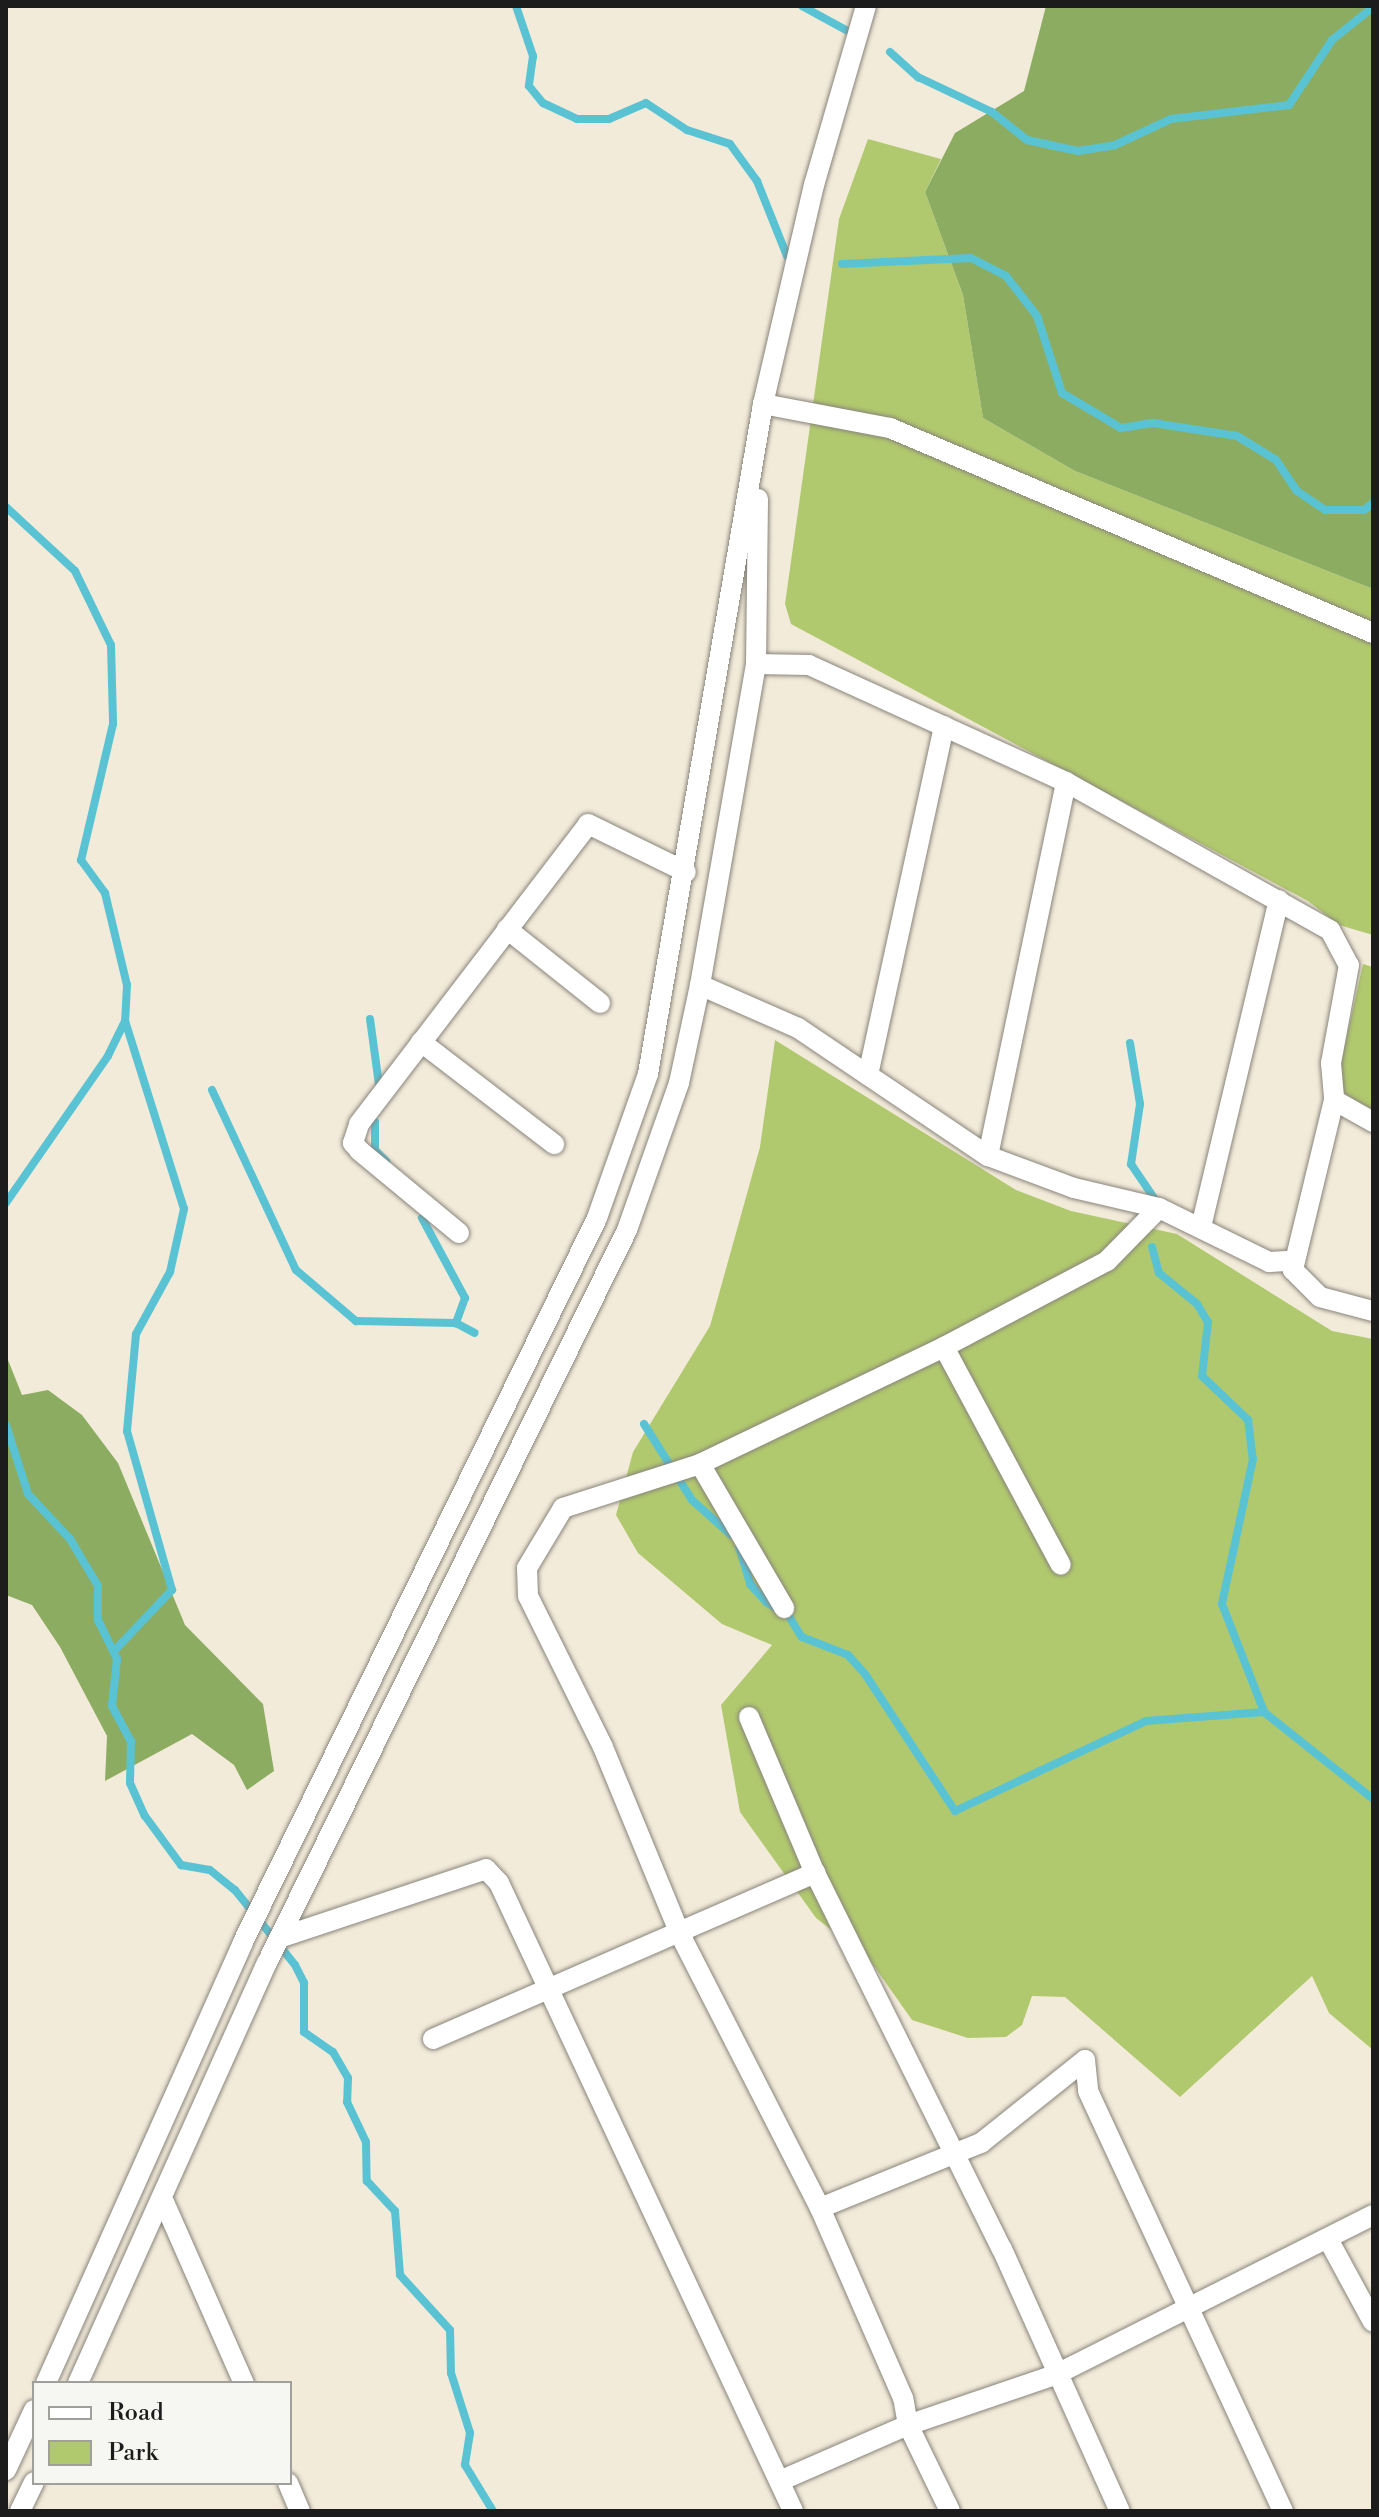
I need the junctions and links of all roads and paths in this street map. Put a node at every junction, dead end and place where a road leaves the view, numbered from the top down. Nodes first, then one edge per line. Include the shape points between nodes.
1 (866, 6) edge
2 (763, 404) junction
3 (758, 437) junction
4 (1373, 633) edge
5 (756, 664) junction
6 (944, 726) junction
7 (1066, 782) junction
8 (686, 872) junction
9 (1279, 900) junction
10 (507, 929) junction
11 (700, 985) junction
12 (600, 1003) dead end
13 (421, 1042) junction
14 (868, 1075) junction
15 (1334, 1100) junction
16 (1373, 1122) edge
17 (554, 1144) dead end
18 (988, 1156) junction
19 (1159, 1208) junction
20 (1201, 1227) junction
21 (459, 1233) dead end
22 (1291, 1261) junction
23 (1373, 1311) edge
24 (944, 1347) junction
25 (700, 1464) junction
26 (1061, 1565) dead end
27 (784, 1608) dead end
28 (749, 1717) dead end
29 (815, 1873) junction
30 (680, 1934) junction
31 (279, 1938) junction
32 (554, 1992) junction
33 (433, 2039) dead end
34 (951, 2150) junction
35 (164, 2202) junction
36 (820, 2208) junction
37 (1373, 2215) edge
38 (1328, 2239) junction
39 (1187, 2308) junction
40 (1373, 2322) edge
41 (1055, 2375) junction
42 (47, 2381) edge
43 (79, 2381) edge
44 (243, 2381) edge
45 (32, 2414) edge
46 (908, 2425) junction
47 (6, 2470) edge
48 (782, 2480) junction
49 (33, 2485) edge
50 (288, 2485) edge
51 (294, 2509) edge
52 (20, 2511) edge
53 (793, 2511) edge
54 (950, 2511) edge
55 (1120, 2511) edge
56 (1283, 2511) edge

1 - 2 street via 814,185
2 - 3 street
2 - 4 street via 890,428
3 - 5 street
3 - 8 street
5 - 6 street via 809,665
5 - 11 street
6 - 7 street
6 - 14 street
7 - 9 street
7 - 18 street
8 - 10 street via 588,824
8 - 42 street via 648,1074 597,1218 243,1942
9 - 15 street via 1330,930 1349,965 1331,1063
9 - 20 street
10 - 12 street
10 - 13 street
11 - 14 street via 798,1028
11 - 31 street via 679,1083 627,1230
13 - 17 street
13 - 21 street via 353,1143
14 - 18 street
15 - 16 street
15 - 22 street
18 - 19 street via 1074,1188
19 - 20 street
19 - 24 street via 1107,1261
20 - 22 street via 1269,1262
22 - 23 street via 1294,1274 1320,1297
24 - 25 street
24 - 26 street
25 - 27 street
25 - 30 street via 563,1508 524,1581
28 - 29 street
29 - 30 street
29 - 34 street
30 - 32 street
30 - 36 street
31 - 32 street via 486,1869
31 - 35 street
32 - 33 street
32 - 48 street
34 - 36 street
34 - 39 street via 981,2143 1085,2060 1088,2091
34 - 41 street
35 - 43 street
35 - 44 street
36 - 46 street
37 - 38 street
38 - 39 street
38 - 40 street
39 - 41 street
39 - 56 street
41 - 46 street
41 - 55 street
45 - 47 street
46 - 48 street
46 - 54 street
48 - 53 street
49 - 52 street
50 - 51 street

